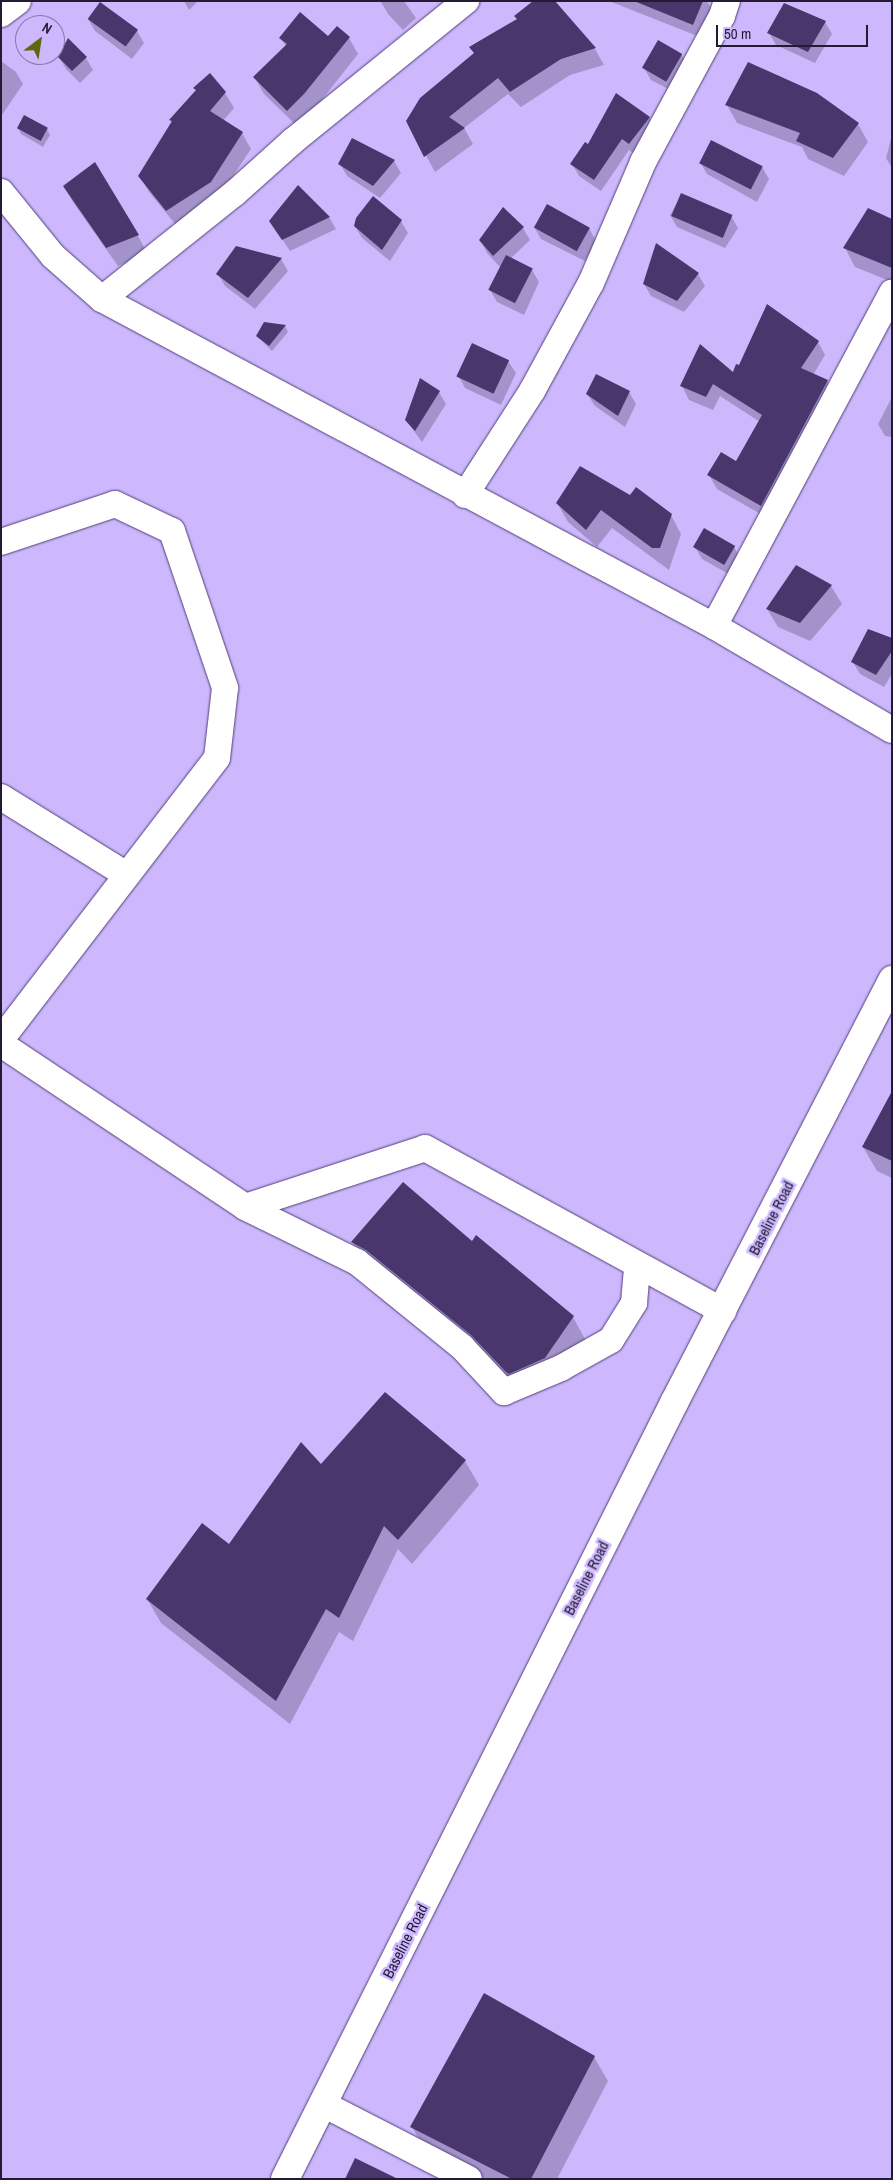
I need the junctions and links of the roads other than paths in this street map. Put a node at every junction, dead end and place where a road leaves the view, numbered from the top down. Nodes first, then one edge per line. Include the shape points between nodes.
1 (18, 1) edge
2 (466, 1) edge
3 (727, 1) edge
4 (1, 14) edge
5 (1, 192) edge
6 (892, 292) edge
7 (102, 299) junction
8 (465, 495) junction
9 (1, 542) edge
10 (714, 626) junction
11 (892, 730) edge
12 (1, 797) edge
13 (127, 875) junction
14 (891, 985) edge
15 (1, 1040) edge
16 (1, 1044) edge
17 (245, 1207) junction
18 (638, 1266) junction
19 (723, 1311) junction
20 (324, 2104) junction
21 (285, 2179) edge
22 (469, 2179) edge

1 - 4 street
2 - 7 street
3 - 8 street via 722,16 643,162 591,284 532,391
5 - 7 street via 53,256
6 - 10 street
7 - 8 street
8 - 10 street
9 - 13 street via 115,504 172,530 225,688 216,758
10 - 11 street
12 - 13 street
13 - 15 street
14 - 19 main road, Baseline Road
16 - 17 street
17 - 18 street via 425,1148
17 - 18 street via 356,1262 462,1346 504,1392 561,1368 611,1340 634,1303
18 - 19 street
19 - 20 main road, Baseline Road
20 - 21 main road, Baseline Road
20 - 22 street

